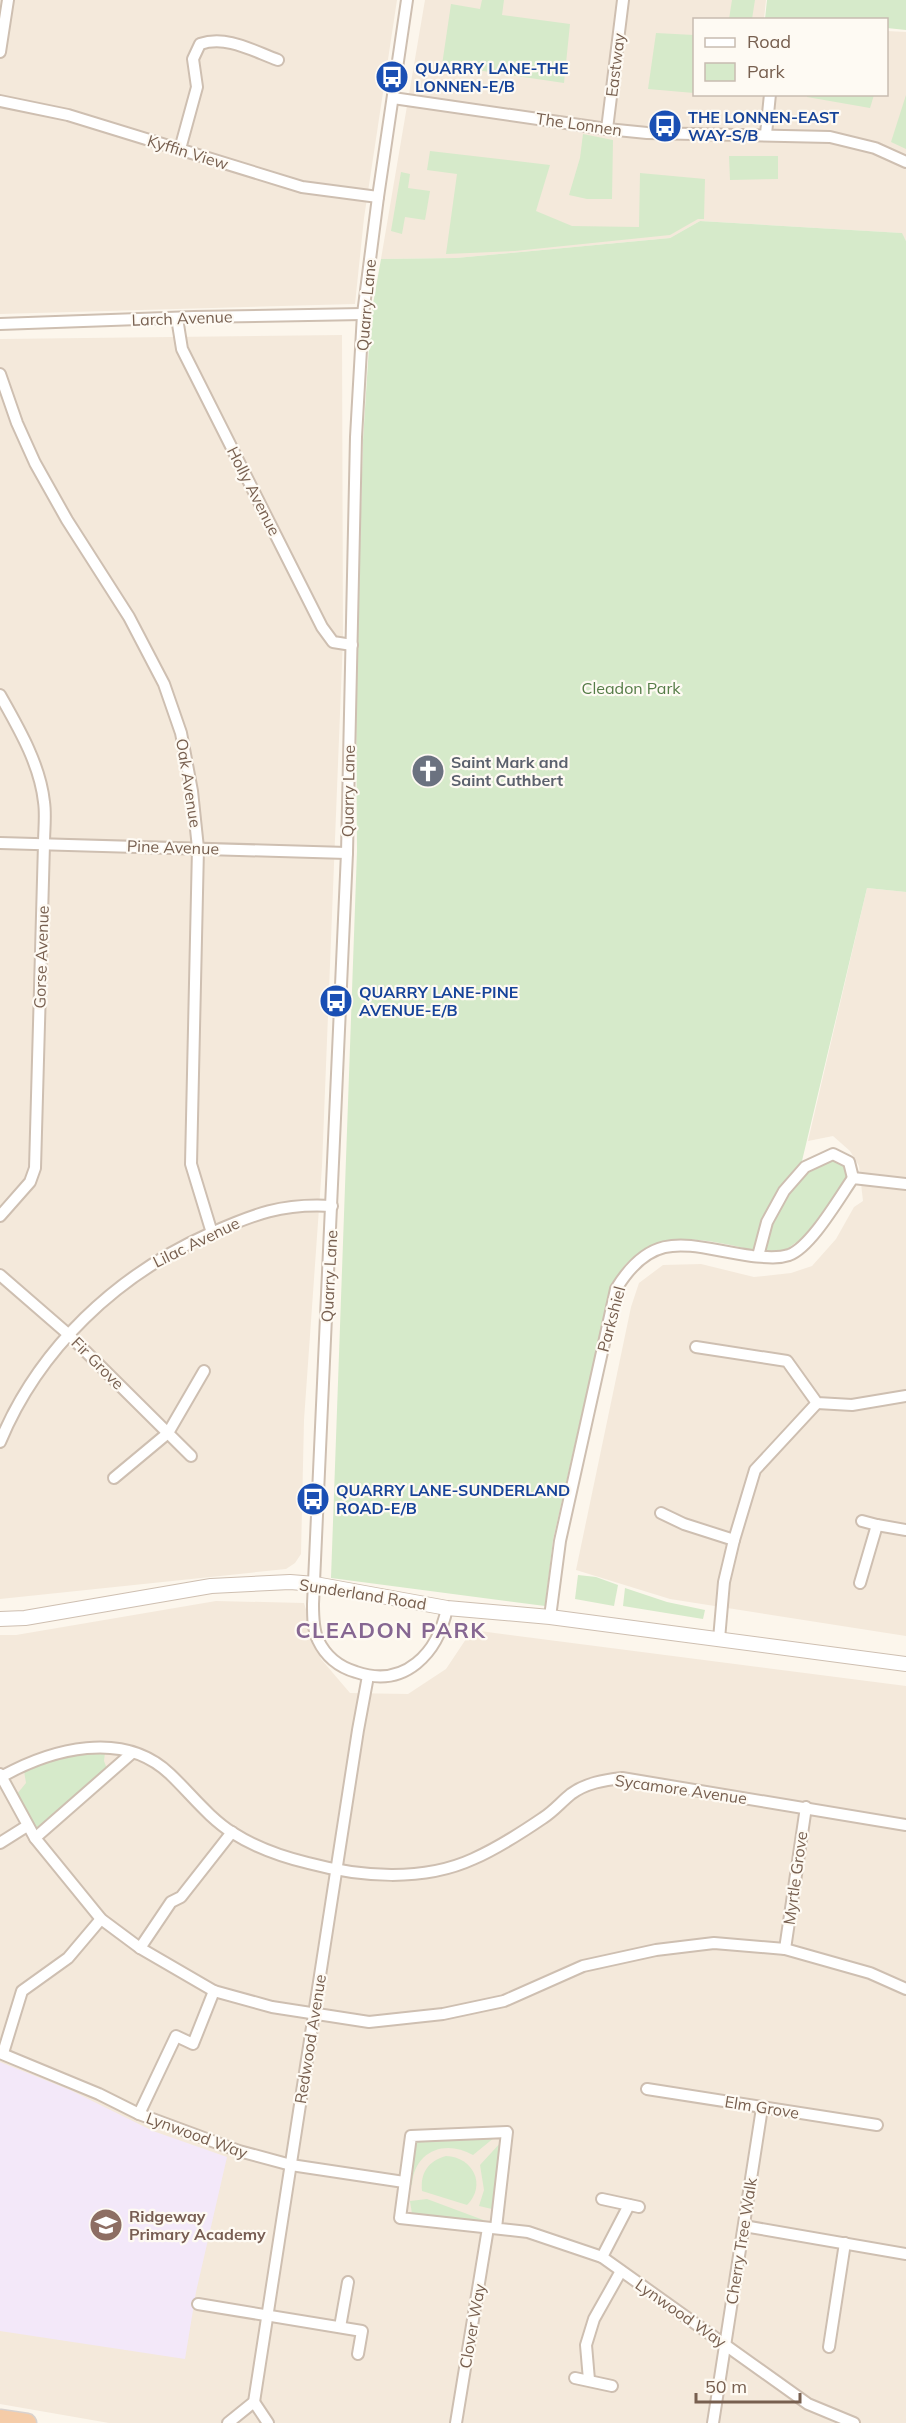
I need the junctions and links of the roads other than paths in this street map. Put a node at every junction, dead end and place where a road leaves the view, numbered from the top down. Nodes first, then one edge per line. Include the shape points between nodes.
1 (8, 0) edge
2 (407, 0) edge
3 (623, 0) edge
4 (0, 52) edge
5 (278, 60) dead end
6 (770, 96) edge
7 (393, 98) junction
8 (0, 101) edge
9 (607, 129) junction
10 (766, 134) junction
11 (180, 149) junction
12 (906, 162) edge
13 (378, 197) junction
14 (363, 314) junction
15 (177, 318) junction
16 (0, 324) edge
17 (0, 374) edge
18 (352, 645) junction
19 (0, 695) edge
20 (0, 843) edge
21 (45, 844) junction
22 (198, 848) junction
23 (347, 853) junction
24 (853, 1178) junction
25 (906, 1185) edge
26 (332, 1206) junction
27 (0, 1216) edge
28 (212, 1233) junction
29 (758, 1256) junction
30 (0, 1275) edge
31 (68, 1334) junction
32 (696, 1347) dead end
33 (204, 1371) dead end
34 (906, 1396) edge
35 (817, 1403) junction
36 (168, 1433) junction
37 (0, 1442) edge
38 (191, 1456) dead end
39 (114, 1478) dead end
40 (661, 1513) dead end
41 (862, 1521) dead end
42 (877, 1525) junction
43 (906, 1530) edge
44 (734, 1540) junction
45 (860, 1583) dead end
46 (315, 1584) junction
47 (447, 1608) junction
48 (550, 1617) junction
49 (0, 1619) edge
50 (719, 1639) junction
51 (906, 1664) edge
52 (368, 1676) junction
53 (132, 1753) junction
54 (1, 1776) edge
55 (806, 1808) junction
56 (906, 1825) edge
57 (27, 1826) junction
58 (232, 1832) junction
59 (35, 1838) junction
60 (0, 1843) edge
61 (336, 1869) junction
62 (101, 1919) junction
63 (140, 1948) junction
64 (785, 1949) junction
65 (906, 1989) edge
66 (214, 1991) junction
67 (314, 2014) junction
68 (2, 2053) edge
69 (647, 2089) dead end
70 (762, 2108) junction
71 (139, 2114) junction
72 (878, 2125) dead end
73 (291, 2165) junction
74 (405, 2182) junction
75 (602, 2199) dead end
76 (744, 2226) junction
77 (492, 2228) junction
78 (845, 2243) junction
79 (906, 2254) edge
80 (602, 2257) junction
81 (621, 2271) junction
82 (348, 2282) dead end
83 (198, 2304) dead end
84 (268, 2315) junction
85 (340, 2327) junction
86 (725, 2344) junction
87 (829, 2347) dead end
88 (358, 2354) dead end
89 (574, 2378) dead end
90 (589, 2380) junction
91 (612, 2386) dead end
92 (255, 2402) junction
93 (0, 2419) edge
94 (27, 2423) edge
95 (228, 2423) edge
96 (268, 2423) edge
97 (456, 2423) edge
98 (713, 2423) edge
99 (854, 2423) edge

1 - 4 street
2 - 7 street, Quarry Lane
3 - 9 street, Eastway
5 - 11 street via 227,41 200,44 193,59 197,87
6 - 10 street
7 - 9 street, The Lonnen
7 - 13 street, Quarry Lane
8 - 11 street, Kyffin View via 68,115
9 - 10 street, The Lonnen
10 - 12 street, The Lonnen via 830,137 875,148
11 - 13 street, Kyffin View via 302,187
13 - 14 street, Quarry Lane
14 - 15 street, Larch Avenue
14 - 18 street, Quarry Lane
15 - 16 street, Larch Avenue
15 - 18 street, Holly Avenue via 182,349 322,627 333,642
17 - 22 street, Oak Avenue via 35,463 124,608 164,684 181,733
18 - 23 street, Quarry Lane
19 - 21 street, Gorse Avenue via 33,761 44,800
20 - 21 street, Pine Avenue
21 - 22 street, Pine Avenue
21 - 27 street, Gorse Avenue via 36,1168 30,1182
22 - 23 street, Pine Avenue
22 - 28 street, Oak Avenue via 190,1164
23 - 26 street, Quarry Lane
24 - 25 street
24 - 29 street, Parkshiel via 812,1237 790,1255
24 - 29 street via 849,1162 833,1154 805,1167 784,1191 767,1222
26 - 28 street, Lilac Avenue via 302,1204 279,1208
26 - 46 street, Quarry Lane
28 - 31 street, Lilac Avenue via 147,1267 106,1297
29 - 48 street, Parkshiel via 708,1247 670,1246 652,1251 629,1269 616,1289 560,1541
30 - 31 street, Fir Grove
31 - 36 street, Fir Grove
31 - 37 street, Lilac Avenue via 27,1391
32 - 35 street via 787,1361
33 - 36 street
34 - 35 street via 852,1405
35 - 44 street via 755,1470
36 - 38 street, Fir Grove
36 - 39 street
40 - 44 street
41 - 42 street
42 - 43 street
42 - 45 street
44 - 50 street via 724,1582
46 - 47 street, Sunderland Road
46 - 49 street, Sunderland Road via 211,1586 26,1618
46 - 52 street, Quarry Lane via 317,1639 338,1665
47 - 48 street, Sunderland Road
47 - 52 street via 434,1644 420,1660 404,1672 388,1677
48 - 50 street, Sunderland Road
50 - 51 street, Sunderland Road
52 - 61 street, Redwood Avenue
53 - 54 street, Sycamore Avenue via 100,1746 76,1749 42,1758
53 - 58 street, Sycamore Avenue via 163,1769
53 - 59 street
54 - 57 street
55 - 56 street, Sycamore Avenue
55 - 61 street, Sycamore Avenue via 622,1778 598,1780 472,1860 399,1876
55 - 64 street, Myrtle Grove
57 - 59 street
57 - 60 street
58 - 61 street, Sycamore Avenue via 276,1853
58 - 63 street via 181,1897 171,1902
59 - 62 street
61 - 67 street, Redwood Avenue
62 - 63 street
62 - 68 street via 68,1958 22,1991
63 - 66 street
64 - 65 street via 870,1973
64 - 67 street via 714,1943 656,1950 583,1966 504,2001 443,2014 369,2022
66 - 67 street
66 - 71 street via 193,2044 176,2036
67 - 73 street, Redwood Avenue
68 - 71 street, Lynwood Way
69 - 70 street, Elm Grove
70 - 72 street, Elm Grove
70 - 76 street, Cherry Tree Walk
71 - 73 street, Lynwood Way via 239,2151
73 - 74 street, Lynwood Way
73 - 84 street, Redwood Avenue
74 - 77 street, Lynwood Way via 400,2218
74 - 77 street, Lynwood Way via 411,2136 507,2132
75 - 80 street via 634,2206
76 - 78 street
76 - 86 street, Cherry Tree Walk
77 - 80 street, Lynwood Way via 528,2232
77 - 97 street, Clover Way
78 - 79 street
78 - 87 street
80 - 81 street, Lynwood Way
81 - 86 street, Lynwood Way
81 - 90 street via 594,2319 586,2345
82 - 85 street
83 - 84 street
84 - 85 street
84 - 92 street, Redwood Avenue
85 - 88 street via 362,2331
86 - 98 street, Cherry Tree Walk
86 - 99 street, Lynwood Way via 808,2404
89 - 90 street
90 - 91 street
92 - 95 street
92 - 96 street
93 - 94 highway

